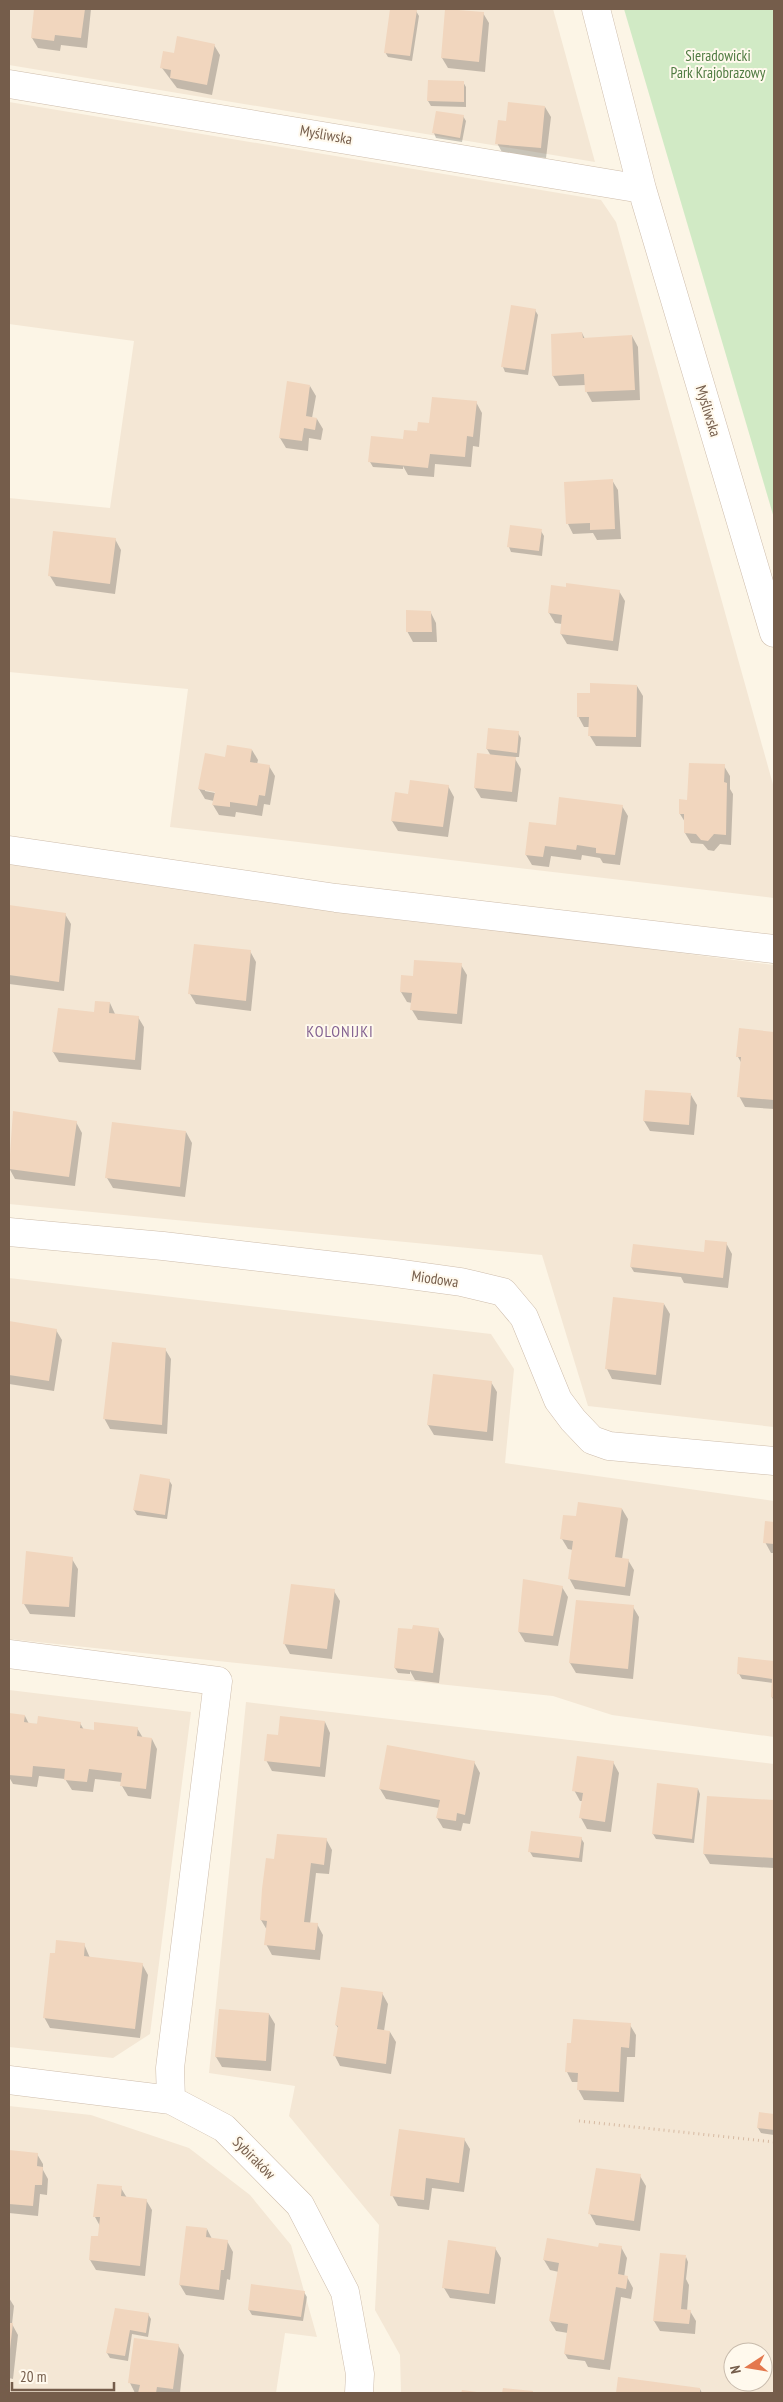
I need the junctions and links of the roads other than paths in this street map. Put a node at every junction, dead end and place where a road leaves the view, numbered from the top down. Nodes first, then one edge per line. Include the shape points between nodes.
1 (596, 9) edge
2 (9, 84) edge
3 (642, 189) junction
4 (774, 633) edge
5 (9, 850) edge
6 (774, 949) edge
7 (9, 1232) edge
8 (774, 1462) edge
9 (9, 1654) edge
10 (9, 2080) edge
11 (170, 2100) junction
12 (359, 2393) edge

1 - 3 street, Myśliwska
2 - 3 street, Myśliwska
3 - 4 street, Myśliwska
5 - 6 street via 336,898
7 - 8 street, Miodowa via 388,1272 502,1292 524,1316 558,1400 592,1440 609,1446
9 - 11 street via 218,1680 170,2068
10 - 11 street, Sybiraków
11 - 12 street, Sybiraków via 224,2128 300,2205 345,2292 360,2374

